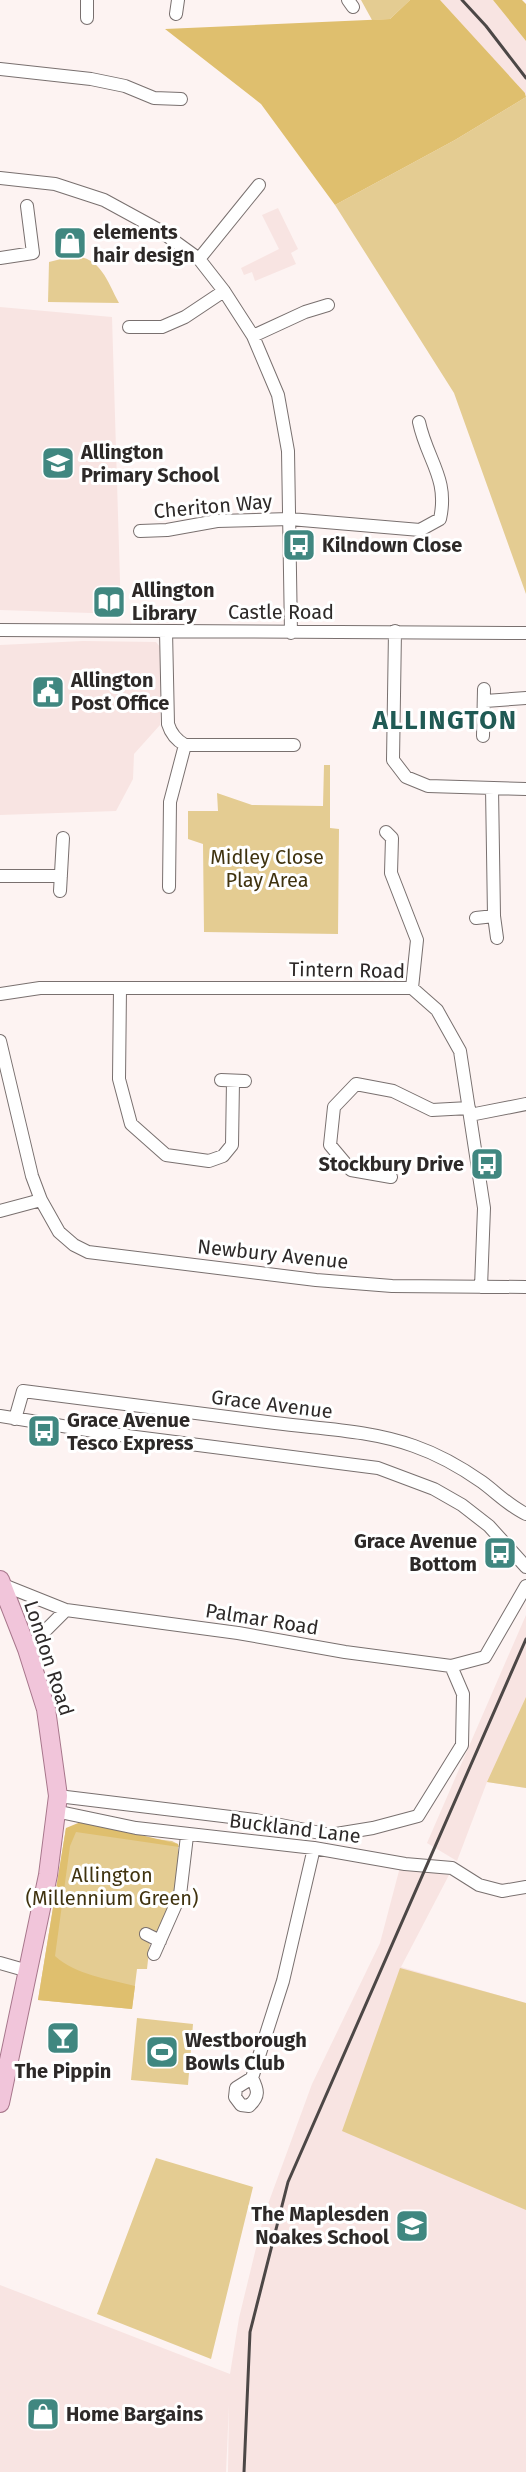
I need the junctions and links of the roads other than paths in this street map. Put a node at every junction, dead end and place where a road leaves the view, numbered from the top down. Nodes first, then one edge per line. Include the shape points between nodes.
1 (87, 0) edge
2 (178, 0) edge
3 (176, 14) dead end
4 (87, 18) dead end
5 (0, 69) edge
6 (181, 99) dead end
7 (0, 178) edge
8 (260, 185) dead end
9 (27, 206) dead end
10 (0, 258) edge
11 (199, 259) junction
12 (224, 291) junction
13 (328, 305) dead end
14 (129, 327) dead end
15 (253, 336) junction
16 (419, 422) dead end
17 (290, 519) junction
18 (140, 531) dead end
19 (0, 630) edge
20 (166, 631) junction
21 (395, 632) junction
22 (291, 633) junction
23 (526, 633) edge
24 (526, 698) edge
25 (483, 736) dead end
26 (185, 745) junction
27 (294, 745) dead end
28 (492, 788) junction
29 (526, 789) edge
30 (386, 832) dead end
31 (63, 838) dead end
32 (0, 876) edge
33 (61, 876) junction
34 (169, 887) dead end
35 (60, 891) dead end
36 (494, 916) junction
37 (476, 918) dead end
38 (497, 938) dead end
39 (412, 988) junction
40 (120, 989) junction
41 (0, 994) edge
42 (0, 1041) edge
43 (233, 1081) dead end
44 (526, 1104) edge
45 (470, 1111) junction
46 (391, 1177) dead end
47 (41, 1200) junction
48 (0, 1210) edge
49 (481, 1287) junction
50 (526, 1287) edge
51 (0, 1416) edge
52 (15, 1419) junction
53 (526, 1514) edge
54 (526, 1567) edge
55 (1, 1582) edge
56 (526, 1586) edge
57 (66, 1610) junction
58 (27, 1649) junction
59 (451, 1666) junction
60 (56, 1804) junction
61 (187, 1836) junction
62 (314, 1848) junction
63 (526, 1887) edge
64 (146, 1934) dead end
65 (160, 1941) junction
66 (154, 1954) dead end
67 (0, 1963) edge
68 (28, 1971) junction
69 (3, 2078) edge
70 (252, 2078) dead end
71 (0, 2103) edge

1 - 4 street
2 - 3 street
5 - 6 street via 91,79 125,86 154,98
7 - 11 street via 56,184 104,200 159,230
8 - 11 street
9 - 10 street via 33,253
11 - 12 street
12 - 14 street via 162,327
12 - 15 street
13 - 15 street
15 - 17 street via 278,395 288,451
16 - 17 street via 422,439 442,484 444,503 440,519 420,530
17 - 18 street, Cheriton Way via 217,521
17 - 22 street
19 - 20 street, Castle Road
20 - 22 street, Castle Road
20 - 26 street via 168,724
21 - 22 street, Castle Road
21 - 23 street, Castle Road
21 - 28 street via 393,760 406,777 428,786
24 - 25 street via 484,695
26 - 27 street
26 - 34 street via 170,802
28 - 29 street
28 - 36 street
30 - 39 street via 393,838 391,873 417,940
31 - 33 street
32 - 33 street
33 - 35 street
36 - 37 street
36 - 38 street
39 - 40 street, Tintern Road
39 - 45 street, Tintern Road via 437,1010 460,1051
40 - 41 street, Tintern Road via 40,988
40 - 43 street via 118,1079 131,1124 166,1155 209,1161 223,1156 232,1145
42 - 47 street, Newbury Avenue
44 - 45 street
45 - 46 street via 432,1110 393,1091 356,1084 334,1107 330,1145 351,1170
45 - 49 street, Tintern Road via 484,1208
47 - 48 street
47 - 49 street, Newbury Avenue via 59,1232 88,1252 316,1280
49 - 50 street, Newbury Avenue
51 - 52 street
52 - 53 street, Grace Avenue via 23,1391 382,1437 415,1446 452,1464
52 - 54 street via 378,1468 434,1489 462,1505 489,1526
55 - 57 street, Palmar Road
55 - 58 main road, London Road
56 - 59 street via 485,1657
57 - 58 street
57 - 59 street, Palmar Road
58 - 60 main road, London Road via 46,1709
59 - 60 street, Buckland Lane via 463,1694 462,1745 418,1816 330,1834 256,1820
60 - 61 street, Buckland Lane via 136,1828
60 - 68 main road, London Road via 48,1875
61 - 62 street, Buckland Lane
61 - 65 street via 180,1895
62 - 63 street, Buckland Lane via 452,1869 479,1885 502,1891
62 - 70 street via 283,1981
64 - 65 street
65 - 66 street
67 - 68 street
68 - 69 main road, London Road
69 - 71 main road, London Road

